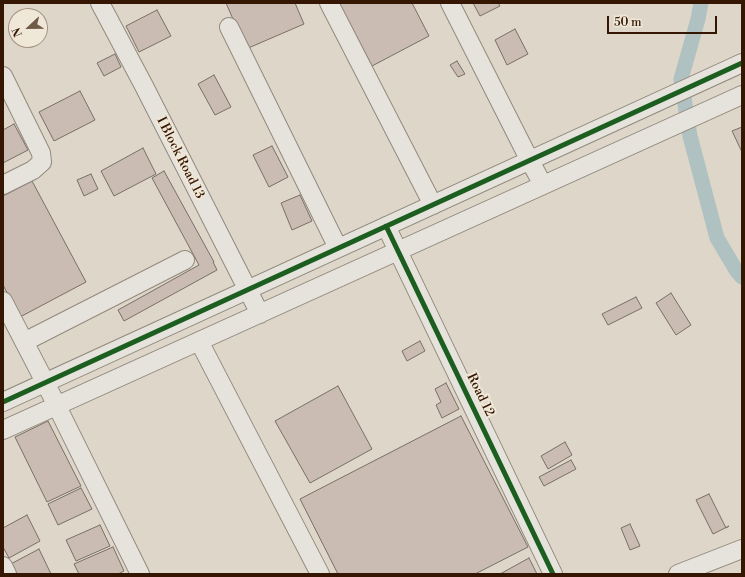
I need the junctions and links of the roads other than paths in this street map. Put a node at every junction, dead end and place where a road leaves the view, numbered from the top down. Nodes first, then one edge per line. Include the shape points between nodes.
1 (100, 3) edge
2 (329, 3) edge
3 (450, 3) edge
4 (229, 27) dead end
5 (742, 63) edge
6 (3, 76) edge
7 (742, 95) edge
8 (530, 161) junction
9 (3, 185) edge
10 (543, 185) junction
11 (433, 205) junction
12 (386, 226) junction
13 (338, 248) junction
14 (398, 251) junction
15 (185, 260) dead end
16 (247, 290) junction
17 (3, 301) edge
18 (260, 314) junction
19 (199, 341) junction
20 (24, 342) junction
21 (45, 382) junction
22 (3, 402) edge
23 (57, 406) junction
24 (3, 430) edge
25 (742, 549) edge
26 (3, 566) edge
27 (7, 574) edge
28 (140, 574) edge
29 (320, 574) edge
30 (553, 574) edge
31 (678, 574) edge

1 - 16 street, I Block Road 13
2 - 11 street
3 - 8 street
4 - 13 street
5 - 8 street
6 - 9 street via 41,153 42,162 33,170
7 - 10 street
8 - 10 street
8 - 11 street
10 - 14 street
11 - 12 street
12 - 13 street
12 - 14 street, Road 12
13 - 16 street
14 - 18 street
14 - 30 street, Road 12
15 - 20 street
16 - 18 street, I Block Road 13
16 - 21 street
17 - 20 street
18 - 19 street
19 - 23 street
19 - 29 street
20 - 21 street
21 - 22 street
21 - 23 street
23 - 24 street
23 - 28 street
25 - 31 street
26 - 27 street

